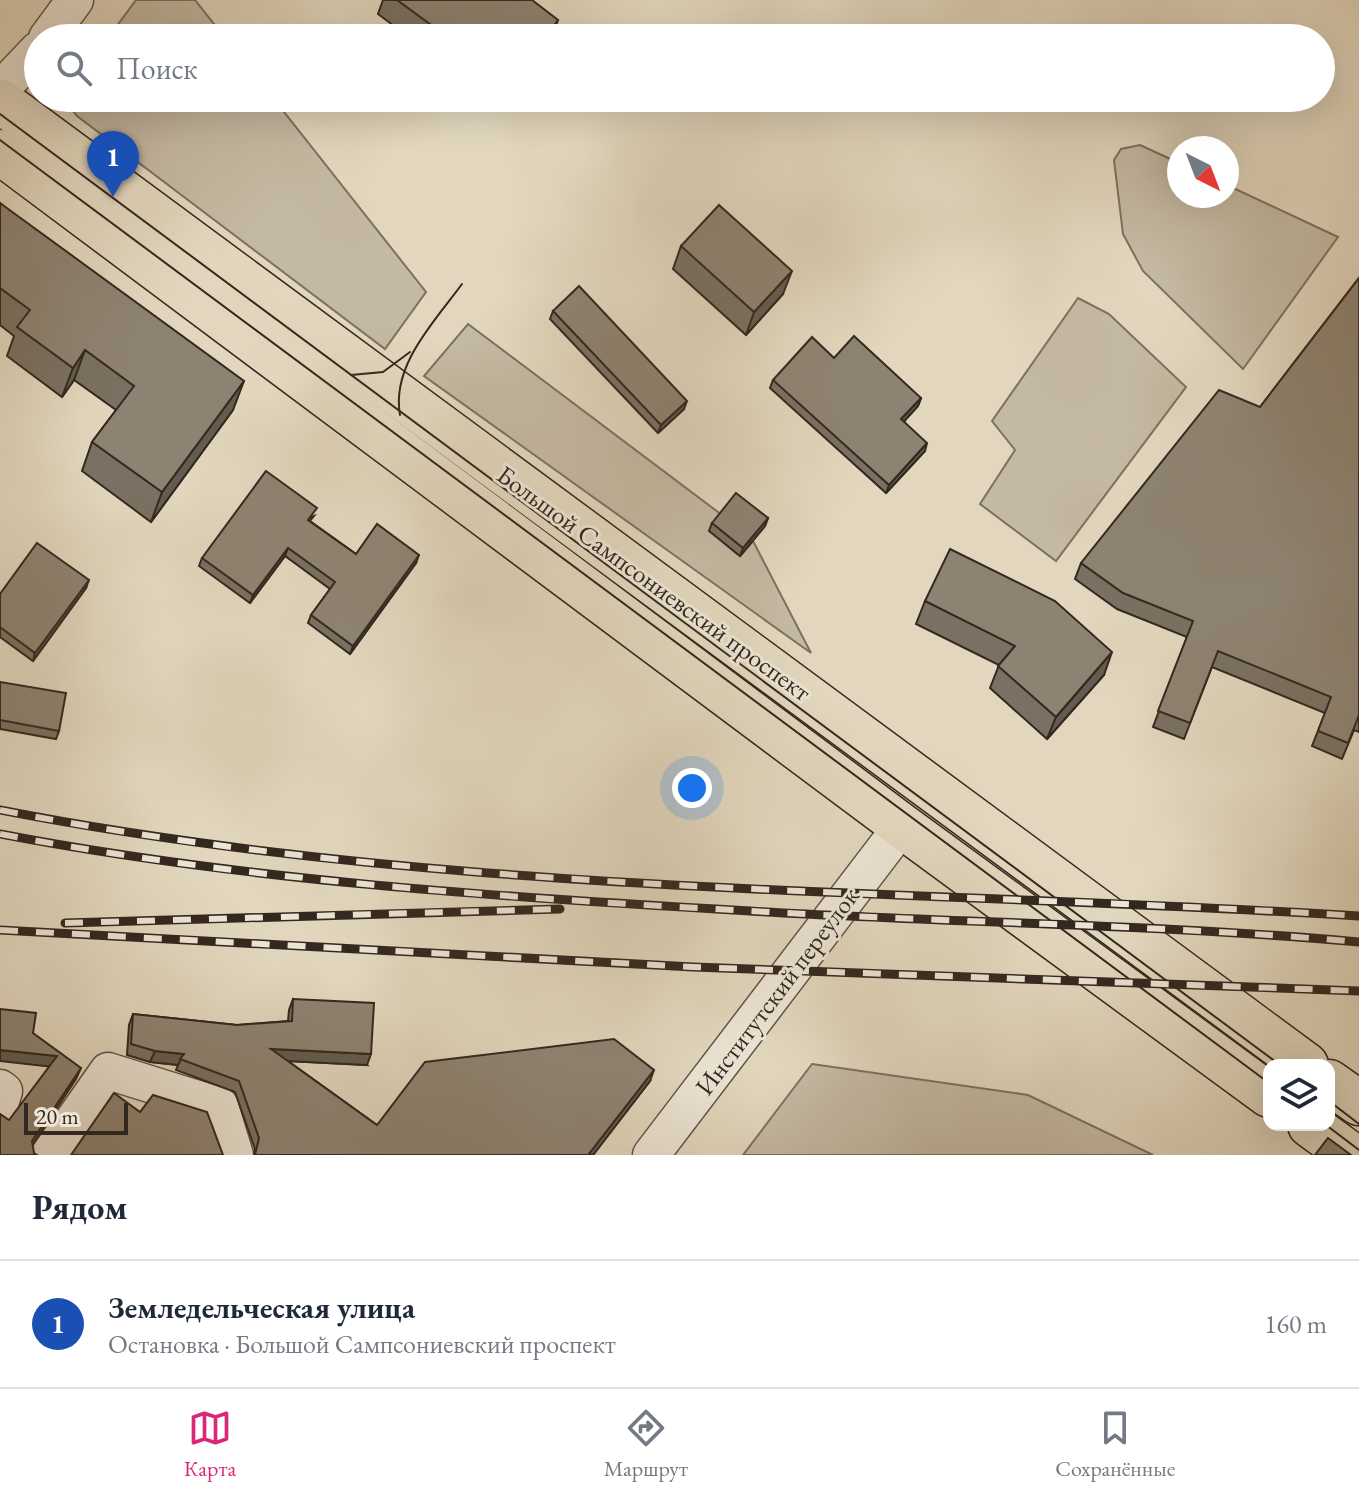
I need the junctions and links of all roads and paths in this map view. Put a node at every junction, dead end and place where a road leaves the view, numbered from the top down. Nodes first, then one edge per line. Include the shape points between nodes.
1 (75, 0) edge
2 (57, 24) edge
3 (24, 65) edge
4 (0, 90) edge
5 (0, 101) edge
6 (0, 152) edge
7 (902, 826) junction
8 (1298, 1059) edge
9 (1335, 1086) edge
10 (0, 1088) edge
11 (1263, 1091) edge
12 (1359, 1103) edge
13 (0, 1104) edge
14 (1318, 1131) edge
15 (49, 1155) edge
16 (235, 1155) edge
17 (651, 1155) edge
18 (1351, 1155) edge

1 - 2 street
3 - 4 street
5 - 8 main road, Большой Сампсониевский проспект
6 - 7 main road, Большой Сампсониевский проспект
7 - 11 main road, Большой Сампсониевский проспект
7 - 17 street, Институтский переулок
9 - 12 main road
10 - 13 street
14 - 18 main road
15 - 16 street via 108,1071 220,1106

